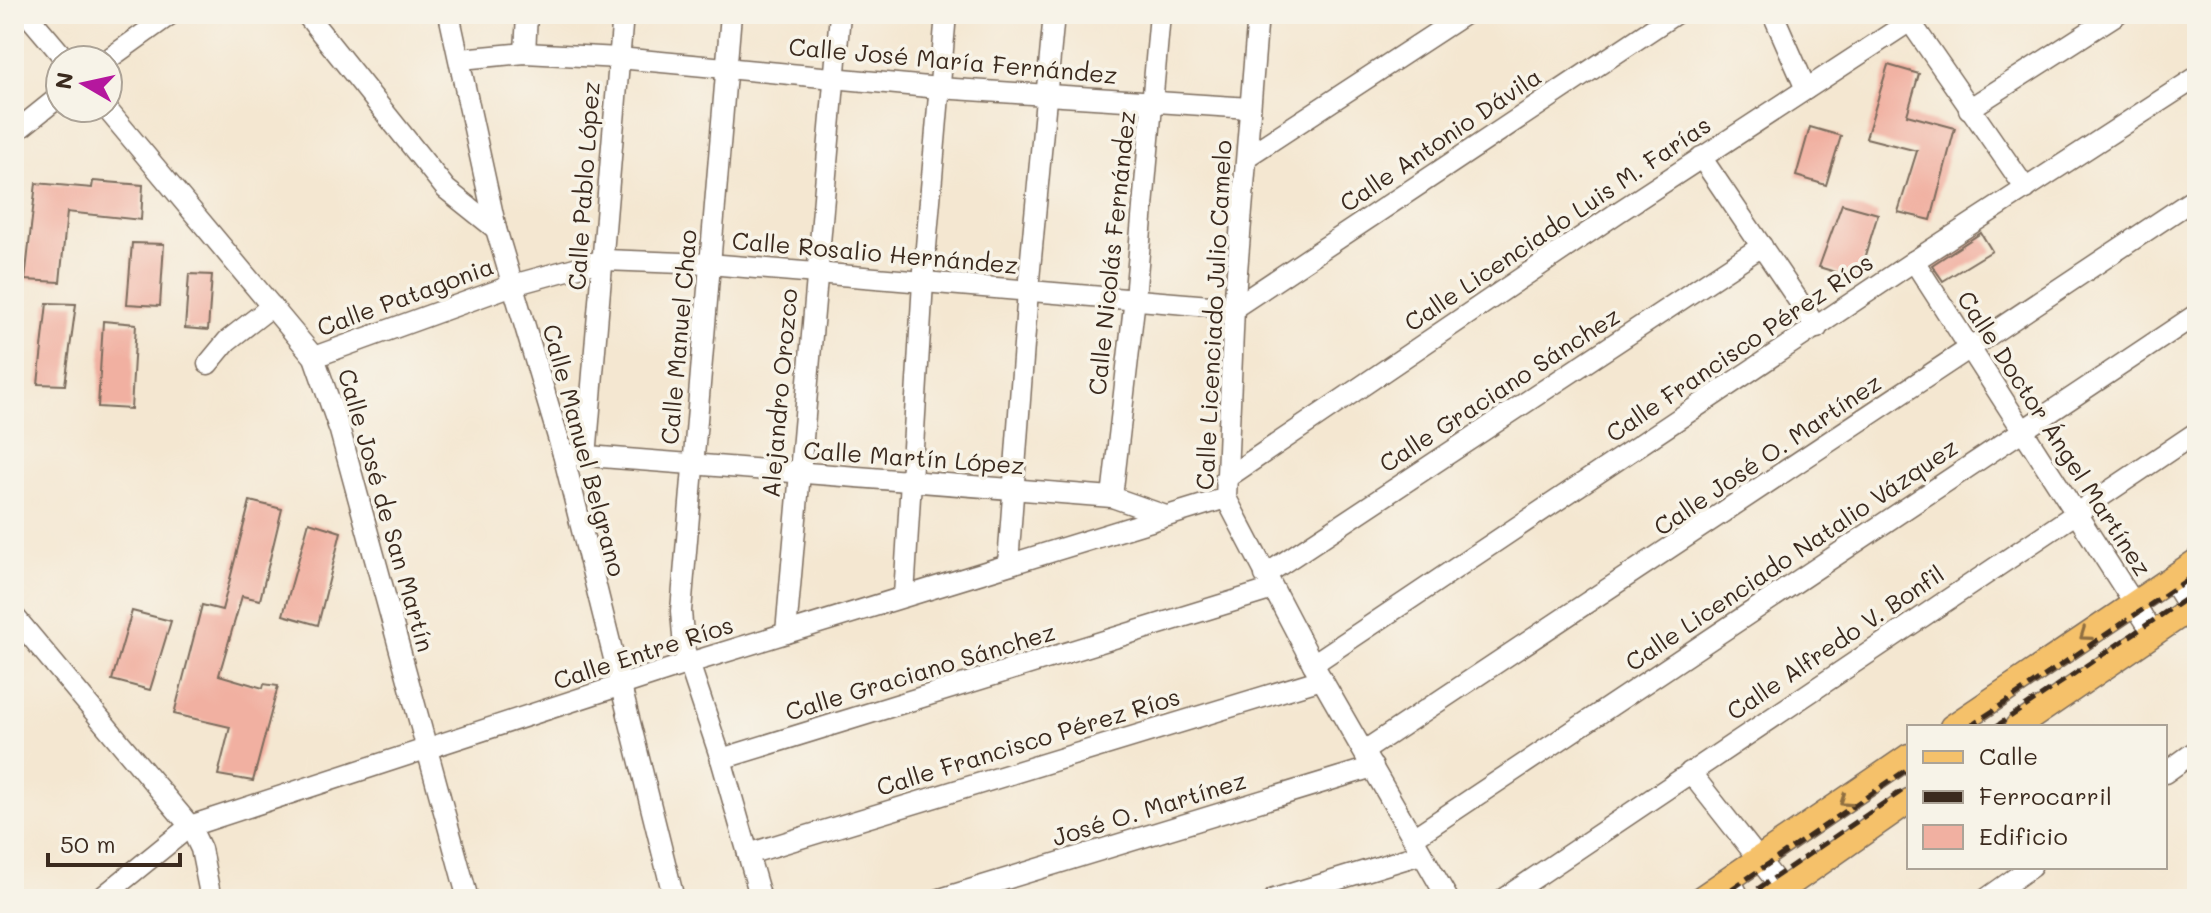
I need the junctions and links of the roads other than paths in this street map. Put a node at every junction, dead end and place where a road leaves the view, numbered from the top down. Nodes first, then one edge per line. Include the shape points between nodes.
1 (27, 14) edge
2 (171, 14) edge
3 (306, 14) edge
4 (449, 14) edge
5 (527, 14) edge
6 (623, 14) edge
7 (731, 14) edge
8 (840, 14) edge
9 (946, 14) edge
10 (1054, 14) edge
11 (1160, 14) edge
12 (1258, 14) edge
13 (1465, 14) edge
14 (1675, 14) edge
15 (1773, 14) edge
16 (2117, 14) edge
17 (1911, 17) edge
18 (52, 44) edge
19 (124, 48) edge
20 (525, 53) junction
21 (619, 58) junction
22 (461, 59) junction
23 (727, 67) junction
24 (835, 76) junction
25 (2197, 77) edge
26 (939, 88) junction
27 (1806, 89) junction
28 (1047, 96) junction
29 (1152, 102) junction
30 (1250, 108) junction
31 (44, 109) edge
32 (1969, 109) junction
33 (119, 124) edge
34 (14, 133) edge
35 (1248, 156) junction
36 (1701, 157) junction
37 (2026, 189) junction
38 (2197, 197) edge
39 (496, 229) junction
40 (1762, 246) junction
41 (604, 260) junction
42 (1914, 261) junction
43 (709, 264) junction
44 (815, 276) junction
45 (923, 282) junction
46 (513, 285) junction
47 (1028, 290) junction
48 (1135, 298) junction
49 (272, 306) junction
50 (1234, 308) junction
51 (2197, 314) edge
52 (1817, 328) junction
53 (1971, 349) junction
54 (314, 357) junction
55 (208, 364) dead end
56 (2023, 431) junction
57 (2197, 432) edge
58 (563, 454) junction
59 (586, 457) junction
60 (694, 466) junction
61 (798, 474) junction
62 (910, 483) junction
63 (1226, 488) junction
64 (1013, 490) junction
65 (1112, 497) junction
66 (2074, 511) junction
67 (1163, 515) junction
68 (2197, 561) edge
69 (1008, 564) junction
70 (2170, 578) junction
71 (1269, 582) junction
72 (904, 596) junction
73 (2133, 602) junction
74 (2195, 611) edge
75 (18, 628) edge
76 (786, 633) junction
77 (2153, 633) junction
78 (689, 663) junction
79 (1318, 671) junction
80 (619, 688) junction
81 (1955, 725) edge
82 (2020, 725) edge
83 (428, 748) junction
84 (2197, 750) edge
85 (1907, 757) edge
86 (721, 759) junction
87 (1368, 759) junction
88 (1690, 772) junction
89 (2167, 772) edge
90 (1907, 802) edge
91 (190, 826) junction
92 (1417, 846) junction
93 (748, 854) junction
94 (1760, 859) junction
95 (2028, 869) edge
96 (1735, 889) edge
97 (1776, 894) edge
98 (100, 899) edge
99 (211, 899) edge
100 (468, 899) edge
101 (674, 899) edge
102 (761, 899) edge
103 (940, 899) edge
104 (1274, 899) edge
105 (1448, 899) edge
106 (1503, 899) edge
107 (1700, 899) edge
108 (1986, 899) edge

1 - 18 street
2 - 19 street
3 - 39 street via 446,189
4 - 22 street, Calle Manuel Belgrano
5 - 20 street
6 - 21 street, Calle Pablo López
7 - 23 street, Calle Manuel Chao
8 - 24 street, Alejandro Orozco
9 - 26 street
10 - 28 street
11 - 29 street, Calle Nicolás Fernández
12 - 30 street, Calle Licenciado Julio Camelo
13 - 35 street
14 - 50 street, Calle Antonio Dávila
15 - 27 street
16 - 32 street
17 - 27 street, Calle Licenciado Luis M. Farías
17 - 32 street
20 - 21 street, Calle José María Fernández
20 - 22 street, Calle José María Fernández
21 - 23 street, Calle José María Fernández
21 - 41 street, Calle Pablo López
22 - 39 street, Calle Manuel Belgrano
23 - 24 street, Calle José María Fernández
23 - 43 street, Calle Manuel Chao
24 - 26 street, Calle José María Fernández
24 - 44 street, Alejandro Orozco
25 - 37 street, Calle Francisco Pérez Ríos
26 - 28 street, Calle José María Fernández
26 - 45 street
27 - 36 street, Calle Licenciado Luis M. Farías
28 - 29 street, Calle José María Fernández
28 - 47 street
29 - 30 street, Calle José María Fernández
29 - 48 street, Calle Nicolás Fernández
30 - 35 street, Calle Licenciado Julio Camelo
31 - 34 street
32 - 37 street
33 - 49 street, Calle José de San Martín
35 - 50 street, Calle Licenciado Julio Camelo
36 - 40 street
36 - 63 street, Calle Licenciado Luis M. Farías
37 - 42 street, Calle Francisco Pérez Ríos
38 - 53 street, Calle José O. Martínez
39 - 46 street, Calle Manuel Belgrano
40 - 52 street
40 - 71 street, Calle Graciano Sánchez
41 - 43 street, Calle Rosalio Hernández
41 - 46 street, Calle Rosalio Hernández
41 - 59 street, Calle Pablo López
42 - 52 street, Calle Francisco Pérez Ríos
42 - 53 street, Calle Doctor Ángel Martínez
43 - 44 street, Calle Rosalio Hernández
43 - 60 street, Calle Manuel Chao
44 - 45 street, Calle Rosalio Hernández
44 - 61 street, Alejandro Orozco
45 - 47 street, Calle Rosalio Hernández
45 - 62 street
46 - 54 street, Calle Patagonia
46 - 58 street, Calle Manuel Belgrano
47 - 48 street, Calle Rosalio Hernández
47 - 64 street
48 - 50 street, Calle Rosalio Hernández
48 - 65 street, Calle Nicolás Fernández
49 - 54 street, Calle José de San Martín
49 - 55 street via 227,341
50 - 63 street, Calle Licenciado Julio Camelo
51 - 56 street, Calle Licenciado Natalio Vázquez
52 - 79 street, Calle Francisco Pérez Ríos
53 - 56 street, Calle Doctor Ángel Martínez
53 - 87 street, Calle José O. Martínez
54 - 83 street, Calle José de San Martín via 340,431
56 - 66 street, Calle Doctor Ángel Martínez
56 - 92 street, Calle Licenciado Natalio Vázquez
57 - 66 street, Calle Alfredo V. Bonfil
58 - 59 street, Calle Martín López
58 - 80 street, Calle Manuel Belgrano
59 - 60 street, Calle Martín López
60 - 61 street, Calle Martín López
60 - 78 street, Calle Manuel Chao via 681,611
61 - 62 street, Calle Martín López
61 - 76 street, Alejandro Orozco
62 - 64 street, Calle Martín López
62 - 72 street
63 - 67 street, Calle Entre Ríos
63 - 71 street, Calle Licenciado Julio Camelo
64 - 65 street, Calle Martín López
64 - 69 street
65 - 67 street, Calle Martín López
66 - 73 street, Calle Doctor Ángel Martínez
66 - 88 street, Calle Alfredo V. Bonfil
67 - 69 street, Calle Entre Ríos
68 - 70 main road
69 - 72 street, Calle Entre Ríos
70 - 73 main road
70 - 74 street
71 - 79 street, Calle Licenciado Julio Camelo
71 - 86 street, Calle Graciano Sánchez
72 - 76 street, Calle Entre Ríos
73 - 77 street, Calle Doctor Ángel Martínez
73 -> 81 main road
74 - 77 main road
75 - 91 street
76 - 78 street, Calle Entre Ríos
77 - 82 main road
78 - 80 street, Calle Entre Ríos
78 - 86 street, Calle Manuel Chao
79 - 87 street, Calle Licenciado Julio Camelo
79 - 93 street, Calle Francisco Pérez Ríos
80 - 83 street, Calle Entre Ríos
80 - 101 street, Calle Manuel Belgrano
83 - 91 street, Calle Entre Ríos
83 - 100 street, Calle José de San Martín
84 - 89 street
85 -> 94 main road
86 - 93 street, Calle Manuel Chao
87 - 92 street, Calle Licenciado Julio Camelo
87 - 103 street, José O. Martínez
88 - 94 street
88 - 106 street, Calle Alfredo V. Bonfil
90 - 97 main road
91 - 98 street, Calle Entre Ríos
91 - 99 street via 201,849
92 - 104 street, Calle Licenciado Natalio Vázquez
92 - 105 street, Calle Licenciado Julio Camelo
93 - 102 street, Calle Manuel Chao
94 - 96 main road
94 - 97 street
95 - 108 street
96 - 107 main road

